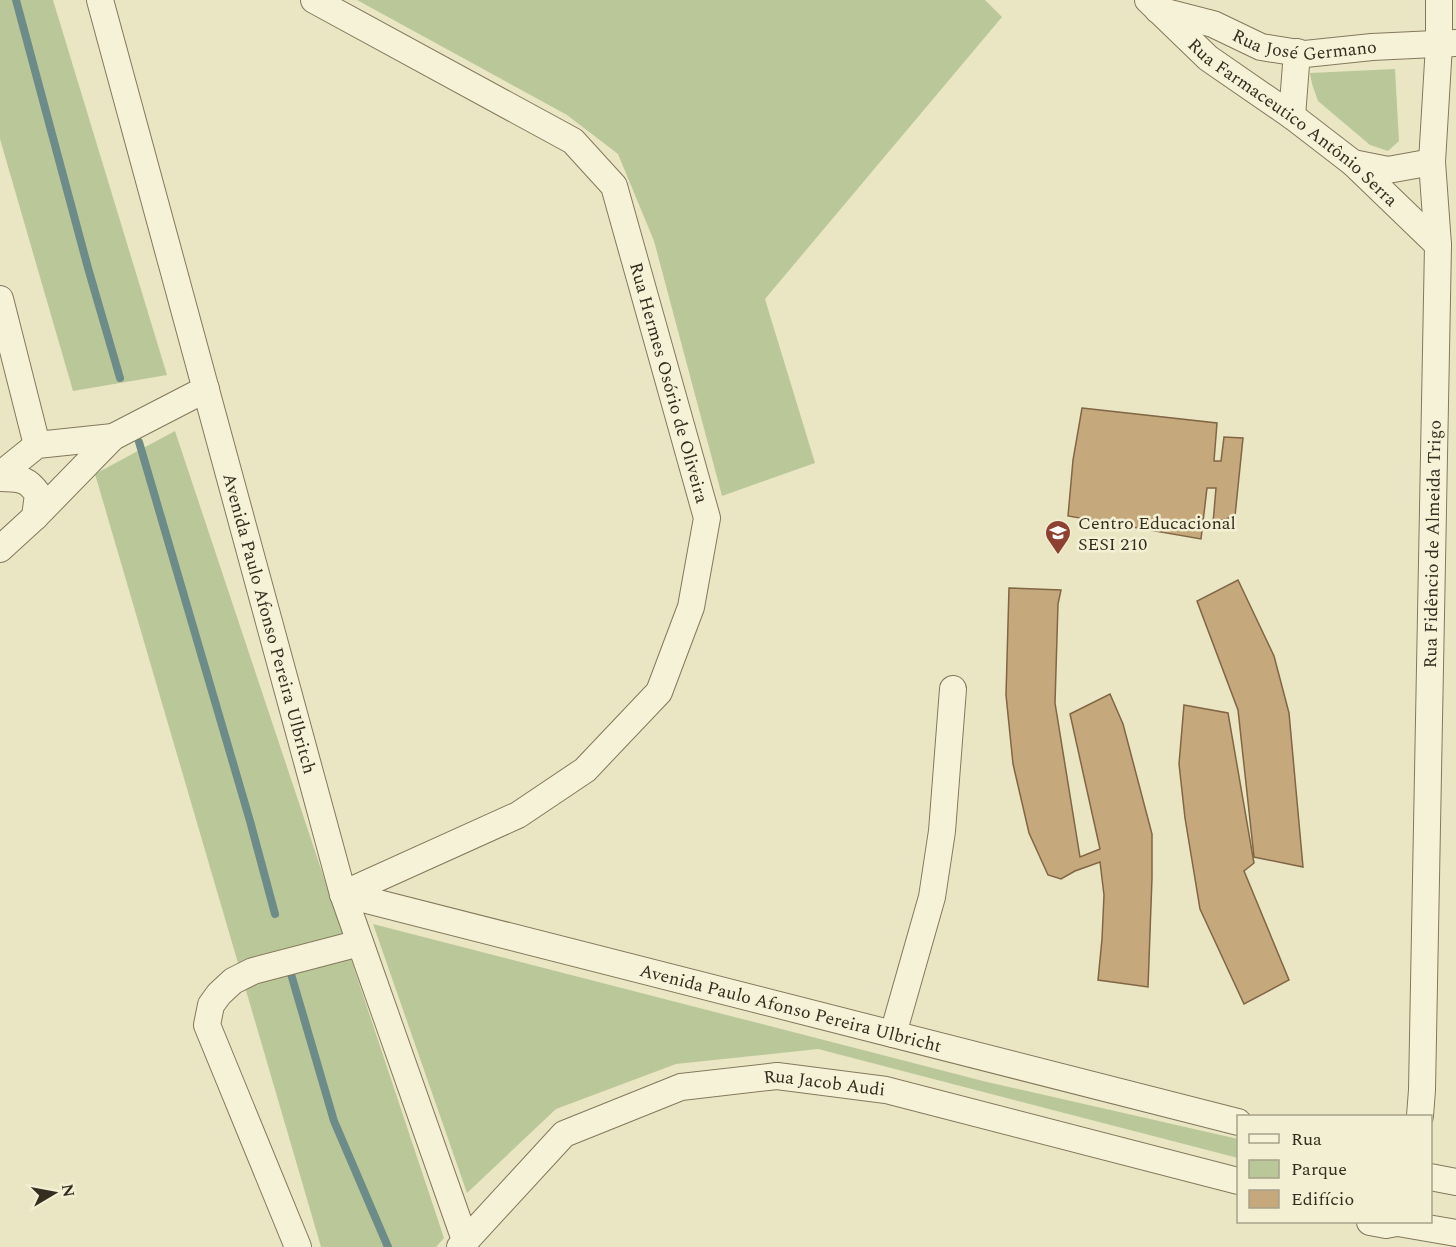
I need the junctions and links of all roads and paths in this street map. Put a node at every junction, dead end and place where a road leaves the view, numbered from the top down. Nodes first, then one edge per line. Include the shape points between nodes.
1 (100, 0) edge
2 (314, 0) edge
3 (1439, 0) edge
4 (1153, 5) edge
5 (1214, 12) edge
6 (1447, 44) edge
7 (1297, 52) junction
8 (1293, 116) junction
9 (1432, 162) junction
10 (1353, 163) junction
11 (1438, 245) junction
12 (0, 299) edge
13 (206, 390) junction
14 (112, 437) junction
15 (37, 445) junction
16 (0, 477) edge
17 (35, 517) junction
18 (0, 549) edge
19 (953, 689) dead end
20 (343, 894) junction
21 (360, 943) junction
22 (893, 1034) junction
23 (1422, 1090) junction
24 (1407, 1115) edge
25 (1420, 1115) edge
26 (1237, 1121) edge
27 (1432, 1177) edge
28 (1237, 1180) edge
29 (1456, 1182) edge
30 (1378, 1223) edge
31 (1395, 1223) edge
32 (1405, 1223) edge
33 (1456, 1233) edge
34 (462, 1244) edge
35 (298, 1247) edge

1 - 13 street, Avenida Paulo Afonso Pereira Ulbritch
2 - 20 street, Rua Hermes Osório de Oliveira via 573,141 614,186 706,518 691,607 659,692 585,770 518,816
3 - 6 street, Rua Fidêncio de Almeida Trigo
4 - 5 street, Rua José Germano
4 - 8 street, Rua Farmaceutico Antônio Serra via 1209,58
5 - 7 street, Rua José Germano via 1261,47
6 - 7 street, Rua José Germano
6 - 9 street, Rua Fidêncio de Almeida Trigo
7 - 8 street
8 - 10 street, Rua Farmaceutico Antônio Serra
9 - 10 street via 1388,170
9 - 11 street, Rua Fidêncio de Almeida Trigo
10 - 11 street, Rua Farmaceutico Antônio Serra
11 - 23 street, Rua Fidêncio de Almeida Trigo
12 - 15 street
13 - 14 street
13 - 20 street, Avenida Paulo Afonso Pereira Ulbritch
14 - 15 street
14 - 17 street
15 - 16 street
16 - 17 street via 24,479 32,486 38,494
17 - 18 street
19 - 22 street via 942,831 932,897
20 - 21 street, Avenida Paulo Afonso Pereira Ulbritch
20 - 22 street, Avenida Paulo Afonso Pereira Ulbricht
21 - 34 street, Avenida Paulo Afonso Pereira Ulbritch
21 - 35 street via 253,971 233,981 211,1005 207,1025
22 - 26 street, Avenida Paulo Afonso Pereira Ulbricht
23 - 24 street
23 - 25 street, Rua Fidêncio de Almeida Trigo
27 - 29 street
28 - 34 street, Rua Jacob Audi via 886,1090 777,1076 681,1087 564,1134
30 - 31 street
32 - 33 street

